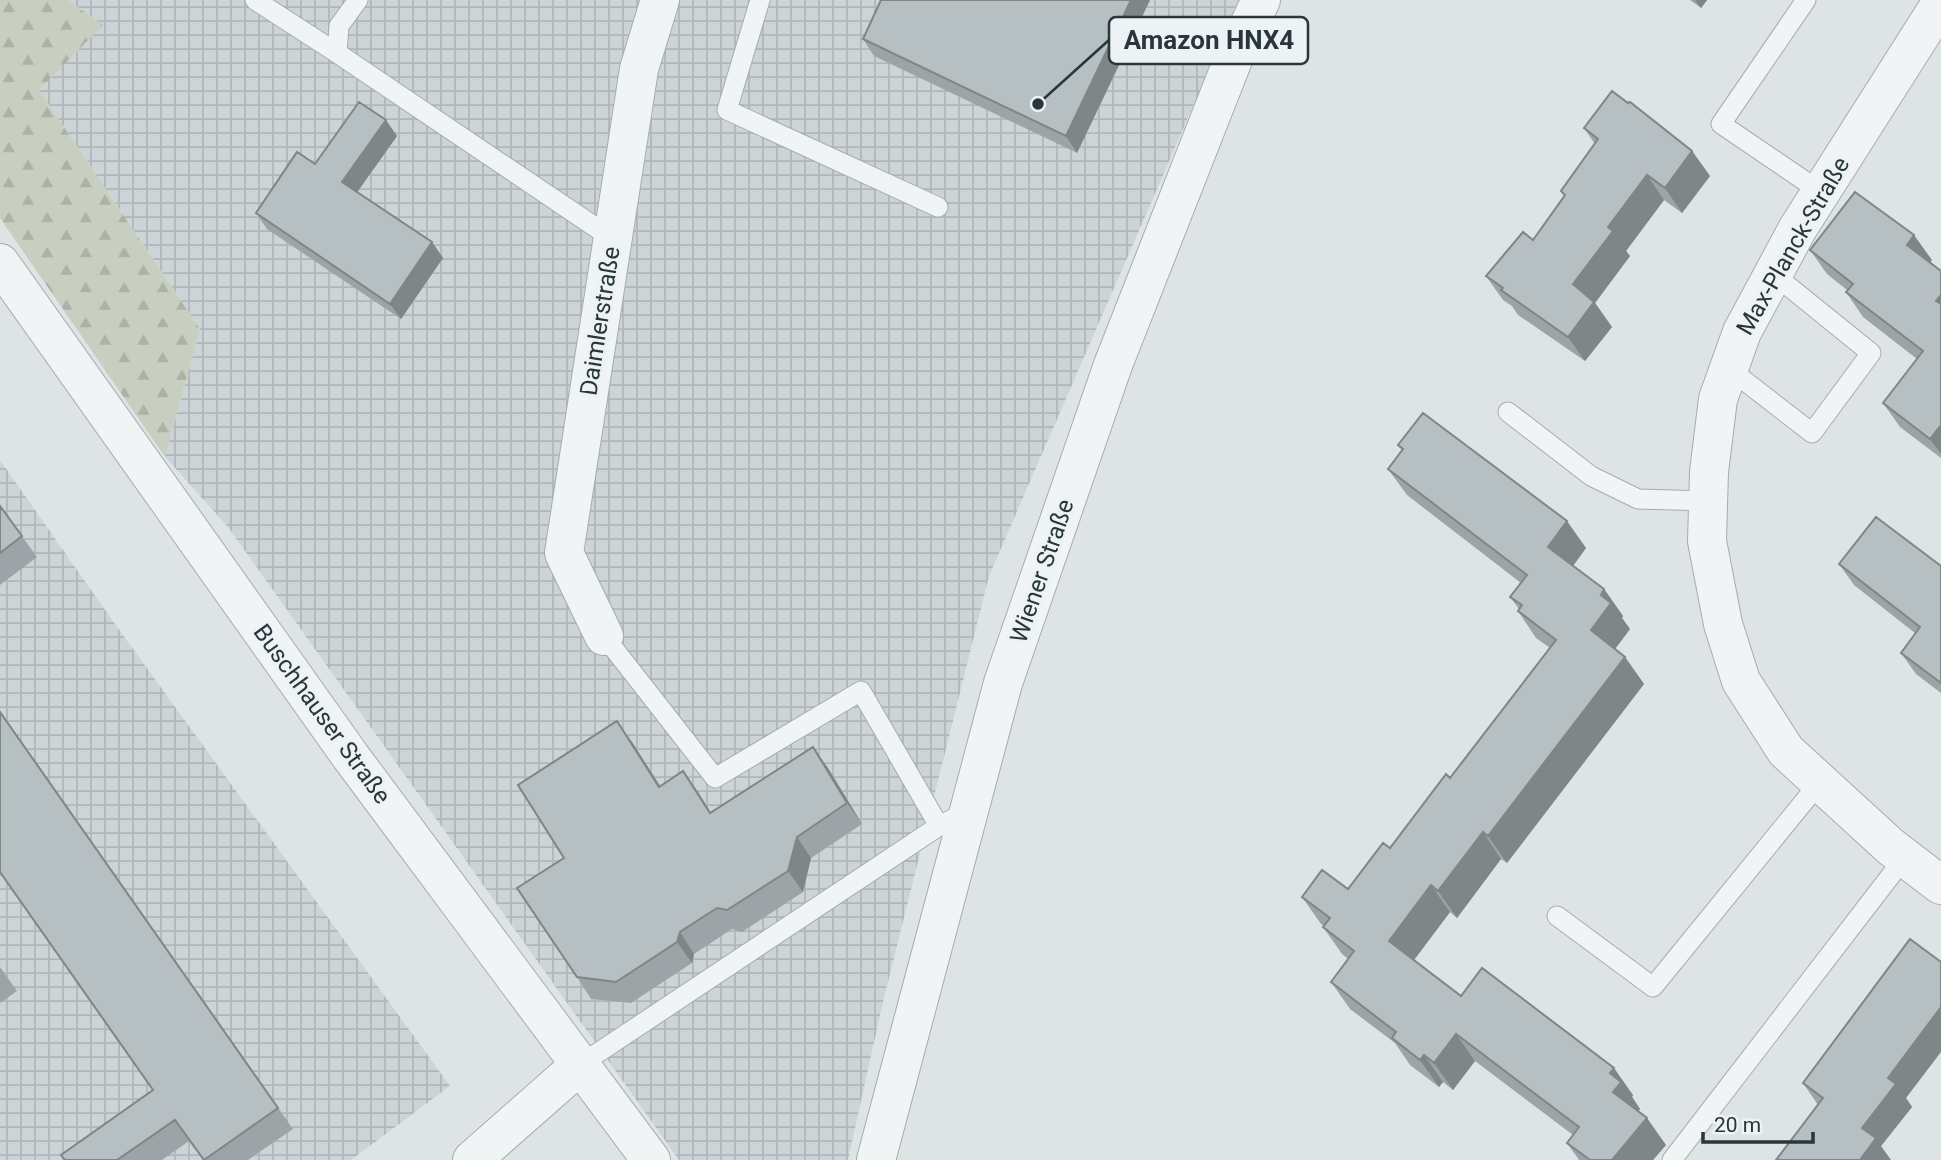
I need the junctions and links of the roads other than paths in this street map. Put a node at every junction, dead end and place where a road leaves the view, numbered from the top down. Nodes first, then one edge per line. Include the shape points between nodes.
1 (254, 0) edge
2 (358, 0) edge
3 (660, 0) edge
4 (760, 0) edge
5 (1261, 0) edge
6 (1806, 0) edge
7 (1941, 3) edge
8 (337, 53) junction
9 (1821, 192) junction
10 (938, 207) dead end
11 (613, 239) junction
12 (0, 263) edge
13 (1772, 273) junction
14 (1728, 368) junction
15 (1508, 412) dead end
16 (1708, 501) junction
17 (604, 636) joint
18 (1820, 782) junction
19 (953, 819) junction
20 (1905, 857) junction
21 (1941, 885) edge
22 (1557, 916) dead end
23 (581, 1064) junction
24 (472, 1160) edge
25 (650, 1160) edge
26 (876, 1160) edge
27 (1672, 1160) edge

1 - 8 lane
2 - 8 lane via 339,26
3 - 11 street, Daimlerstraße via 639,69
4 - 10 lane via 727,110
5 - 19 street, Wiener Straße via 1236,51 1113,365
6 - 9 lane via 1721,124
7 - 9 street, Max-Planck-Straße
8 - 11 lane
9 - 13 street, Max-Planck-Straße
11 - 17 street, Daimlerstraße via 564,553
12 - 23 street, Buschhauser Straße via 351,757
13 - 14 street, Max-Planck-Straße
13 - 14 lane via 1871,353 1812,433
14 - 16 street, Max-Planck-Straße via 1718,398
15 - 16 lane via 1591,476 1638,499
16 - 18 street, Max-Planck-Straße via 1707,541 1723,624 1741,681 1786,751
17 - 19 lane via 715,778 861,691
18 - 20 street, Max-Planck-Straße
18 - 22 lane via 1653,987
19 - 23 lane
19 - 26 street, Wiener Straße
20 - 21 street, Max-Planck-Straße
20 - 27 lane
23 - 24 street
23 - 25 street, Buschhauser Straße

